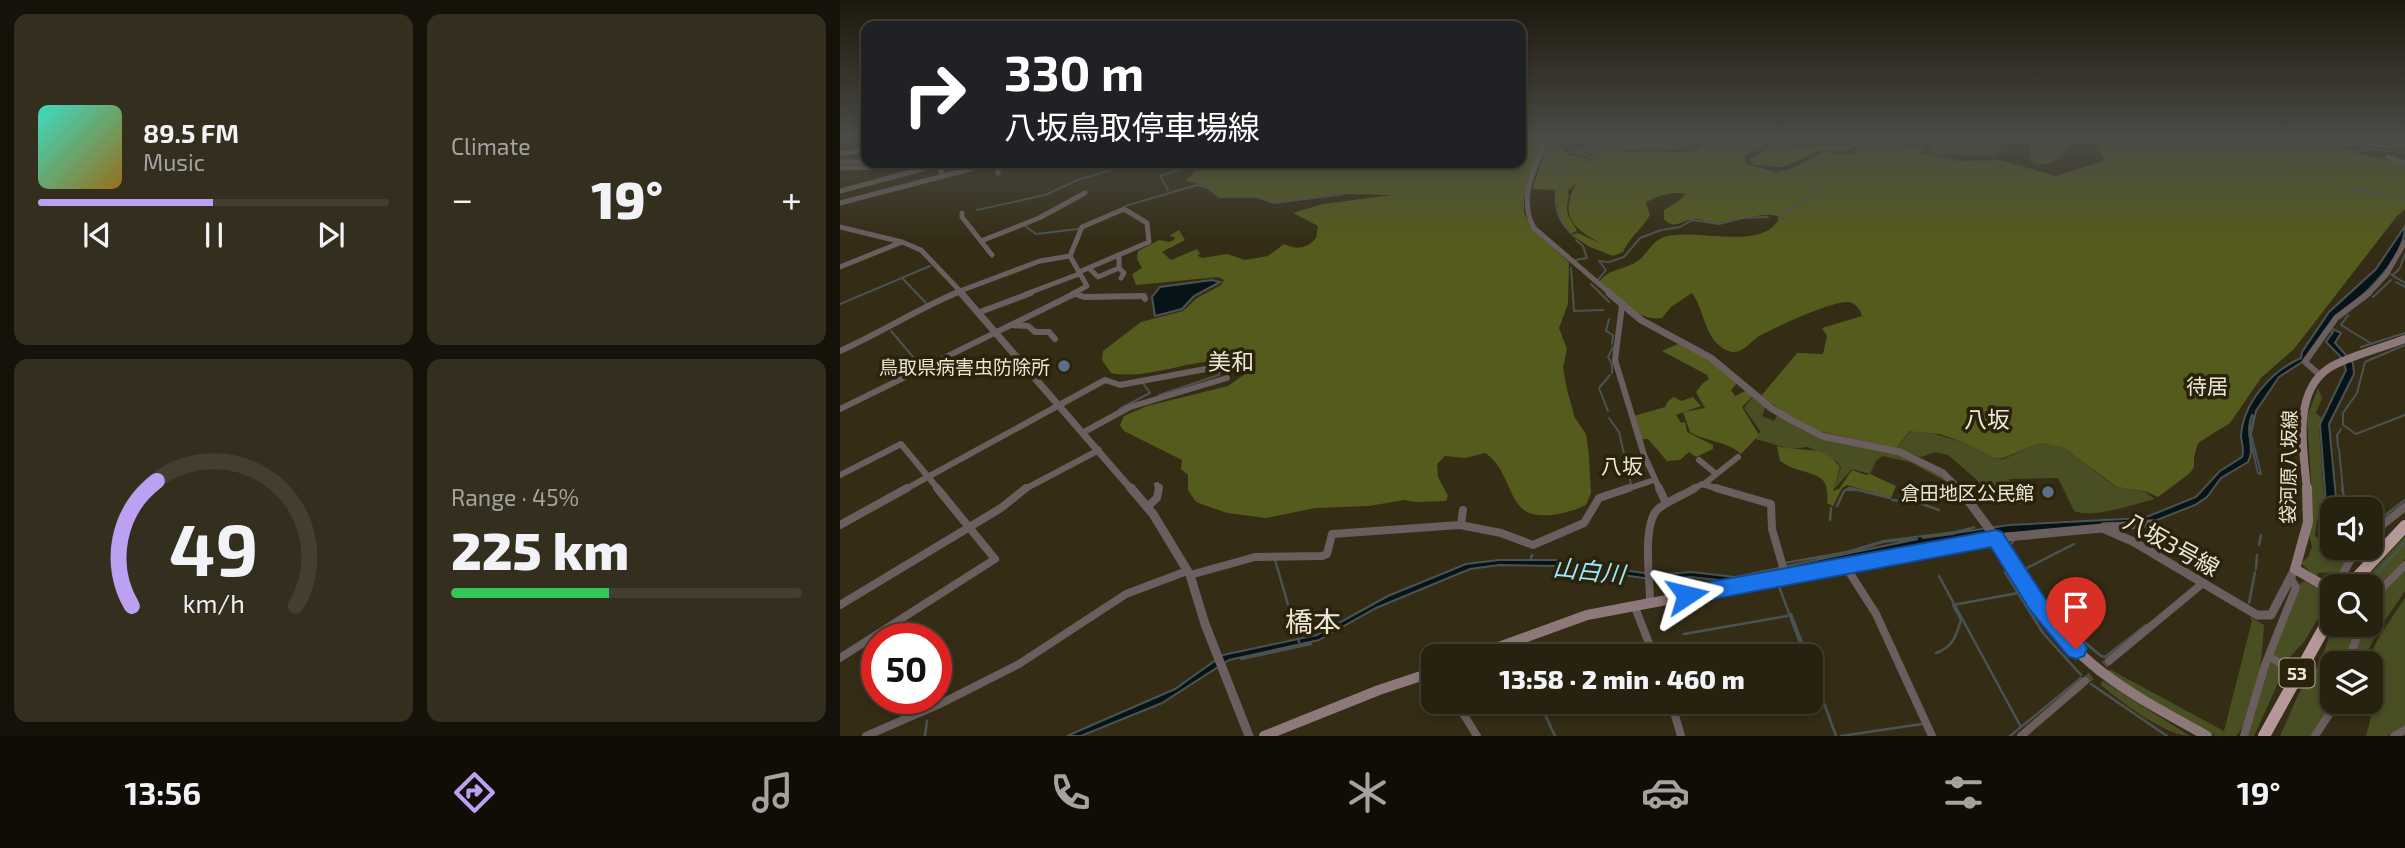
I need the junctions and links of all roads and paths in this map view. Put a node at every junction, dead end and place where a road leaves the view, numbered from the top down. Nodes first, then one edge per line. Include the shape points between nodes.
1 (912, 172) edge
2 (941, 172) edge
3 (957, 172) edge
4 (1536, 172) edge
5 (942, 176) junction
6 (840, 191) edge
7 (1085, 193) dead end
8 (840, 203) edge
9 (962, 213) dead end
10 (840, 227) edge
11 (981, 241) junction
12 (902, 242) junction
13 (2405, 242) edge
14 (992, 255) dead end
15 (1119, 256) junction
16 (1070, 257) junction
17 (840, 267) edge
18 (1089, 268) junction
19 (1119, 268) junction
20 (1078, 274) junction
21 (1121, 278) dead end
22 (960, 291) junction
23 (1076, 294) junction
24 (1145, 299) dead end
25 (1622, 305) junction
26 (980, 312) junction
27 (1011, 325) junction
28 (996, 332) junction
29 (1055, 339) dead end
30 (2405, 339) edge
31 (840, 351) edge
32 (1227, 365) dead end
33 (2320, 375) junction
34 (1227, 379) dead end
35 (1059, 403) junction
36 (840, 409) edge
37 (1084, 432) junction
38 (1099, 450) junction
39 (1738, 457) dead end
40 (1699, 460) dead end
41 (1715, 473) junction
42 (840, 475) edge
43 (927, 477) junction
44 (1654, 480) junction
45 (1704, 484) junction
46 (1157, 485) dead end
47 (1666, 503) junction
48 (1147, 507) junction
49 (2405, 507) edge
50 (1463, 510) dead end
51 (2155, 523) dead end
52 (2383, 524) edge
53 (840, 525) edge
54 (1461, 525) junction
55 (2405, 526) edge
56 (969, 527) junction
57 (2102, 528) junction
58 (1995, 537) junction
59 (2405, 565) edge
60 (1846, 567) junction
61 (1189, 573) junction
62 (2293, 574) junction
63 (2360, 574) edge
64 (1786, 577) junction
65 (2203, 583) junction
66 (2320, 585) edge
67 (2383, 587) edge
68 (1650, 601) junction
69 (1634, 605) junction
70 (840, 606) edge
71 (2320, 634) edge
72 (1507, 644) edge
73 (1649, 644) edge
74 (2270, 657) junction
75 (840, 658) edge
76 (2109, 661) tunnel mouth
77 (2297, 673) junction
78 (1421, 676) edge
79 (2085, 681) tunnel mouth
80 (1463, 714) edge
81 (1675, 714) edge
82 (2329, 714) edge
83 (2405, 730) edge
84 (866, 736) edge
85 (1249, 736) edge
86 (1264, 736) edge
87 (1477, 736) edge
88 (1681, 736) edge
89 (1932, 736) edge
90 (2021, 736) edge
91 (2207, 736) edge
92 (2244, 736) edge
93 (2264, 736) edge
94 (2315, 736) edge
95 (2394, 736) edge

1 - 6 street
2 - 5 street
3 - 5 street
4 - 25 street via 1526,201 1530,222
5 - 8 street
7 - 11 street
9 - 11 street
10 - 12 street
11 - 14 street
12 - 17 street
12 - 22 street via 921,250
13 - 33 street via 2386,275 2336,318 2305,362
15 - 16 street via 1149,243 1147,223 1124,209 1082,227
15 - 18 street
15 - 19 street
16 - 20 street
16 - 22 street via 1040,261
18 - 19 street via 1098,277
18 - 20 street
19 - 21 street via 1124,272
20 - 23 street via 1087,286
20 - 26 street
22 - 26 street
22 - 31 street
23 - 24 street
23 - 27 street
25 - 44 street via 1615,360
25 - 58 street via 1711,358 1772,408 1808,430 1900,452 1943,473
26 - 28 street
27 - 28 street
27 - 29 street via 1049,332
28 - 35 street
28 - 36 street
30 - 33 main road
32 - 35 street via 1120,385 1108,380
33 - 62 main road, 袋河原八坂線 via 2303,414 2308,523
34 - 37 street via 1130,407
35 - 37 street
35 - 43 street
37 - 38 street
38 - 48 street
38 - 56 street via 1027,487
39 - 41 street
40 - 41 street
41 - 45 street
42 - 43 street via 901,444
43 - 53 street
43 - 56 street
44 - 47 street
44 - 54 street via 1599,498 1584,523 1540,544
45 - 47 street
45 - 64 street via 1771,504 1772,529
46 - 48 street via 1157,498
47 - 68 street via 1655,511 1649,524
48 - 61 street
49 - 52 street
50 - 54 street
51 - 57 street
54 - 61 street via 1332,534 1327,554 1322,556 1255,557
55 - 63 highway
56 - 70 street
56 - 75 street via 995,559
57 - 58 street, 八坂3号線
57 - 65 street, 八坂3号線
58 - 60 main road
58 - 91 main road via 2037,604 2090,663
59 - 67 street
60 - 64 main road
60 - 89 street via 1876,614
61 - 84 street via 1126,594 1019,664
61 - 85 street
62 - 65 street, 八坂3号線 via 2266,617
62 - 66 main road
62 - 74 street via 2296,587
64 - 68 main road
65 - 76 street
68 - 69 main road
69 - 72 main road via 1587,615
69 - 73 street
71 - 77 highway, 53
74 - 77 street
74 - 92 street
77 - 93 highway, 53
78 - 86 main road
79 - 90 street
80 - 87 street
81 - 88 street
82 - 94 street
83 - 95 street

